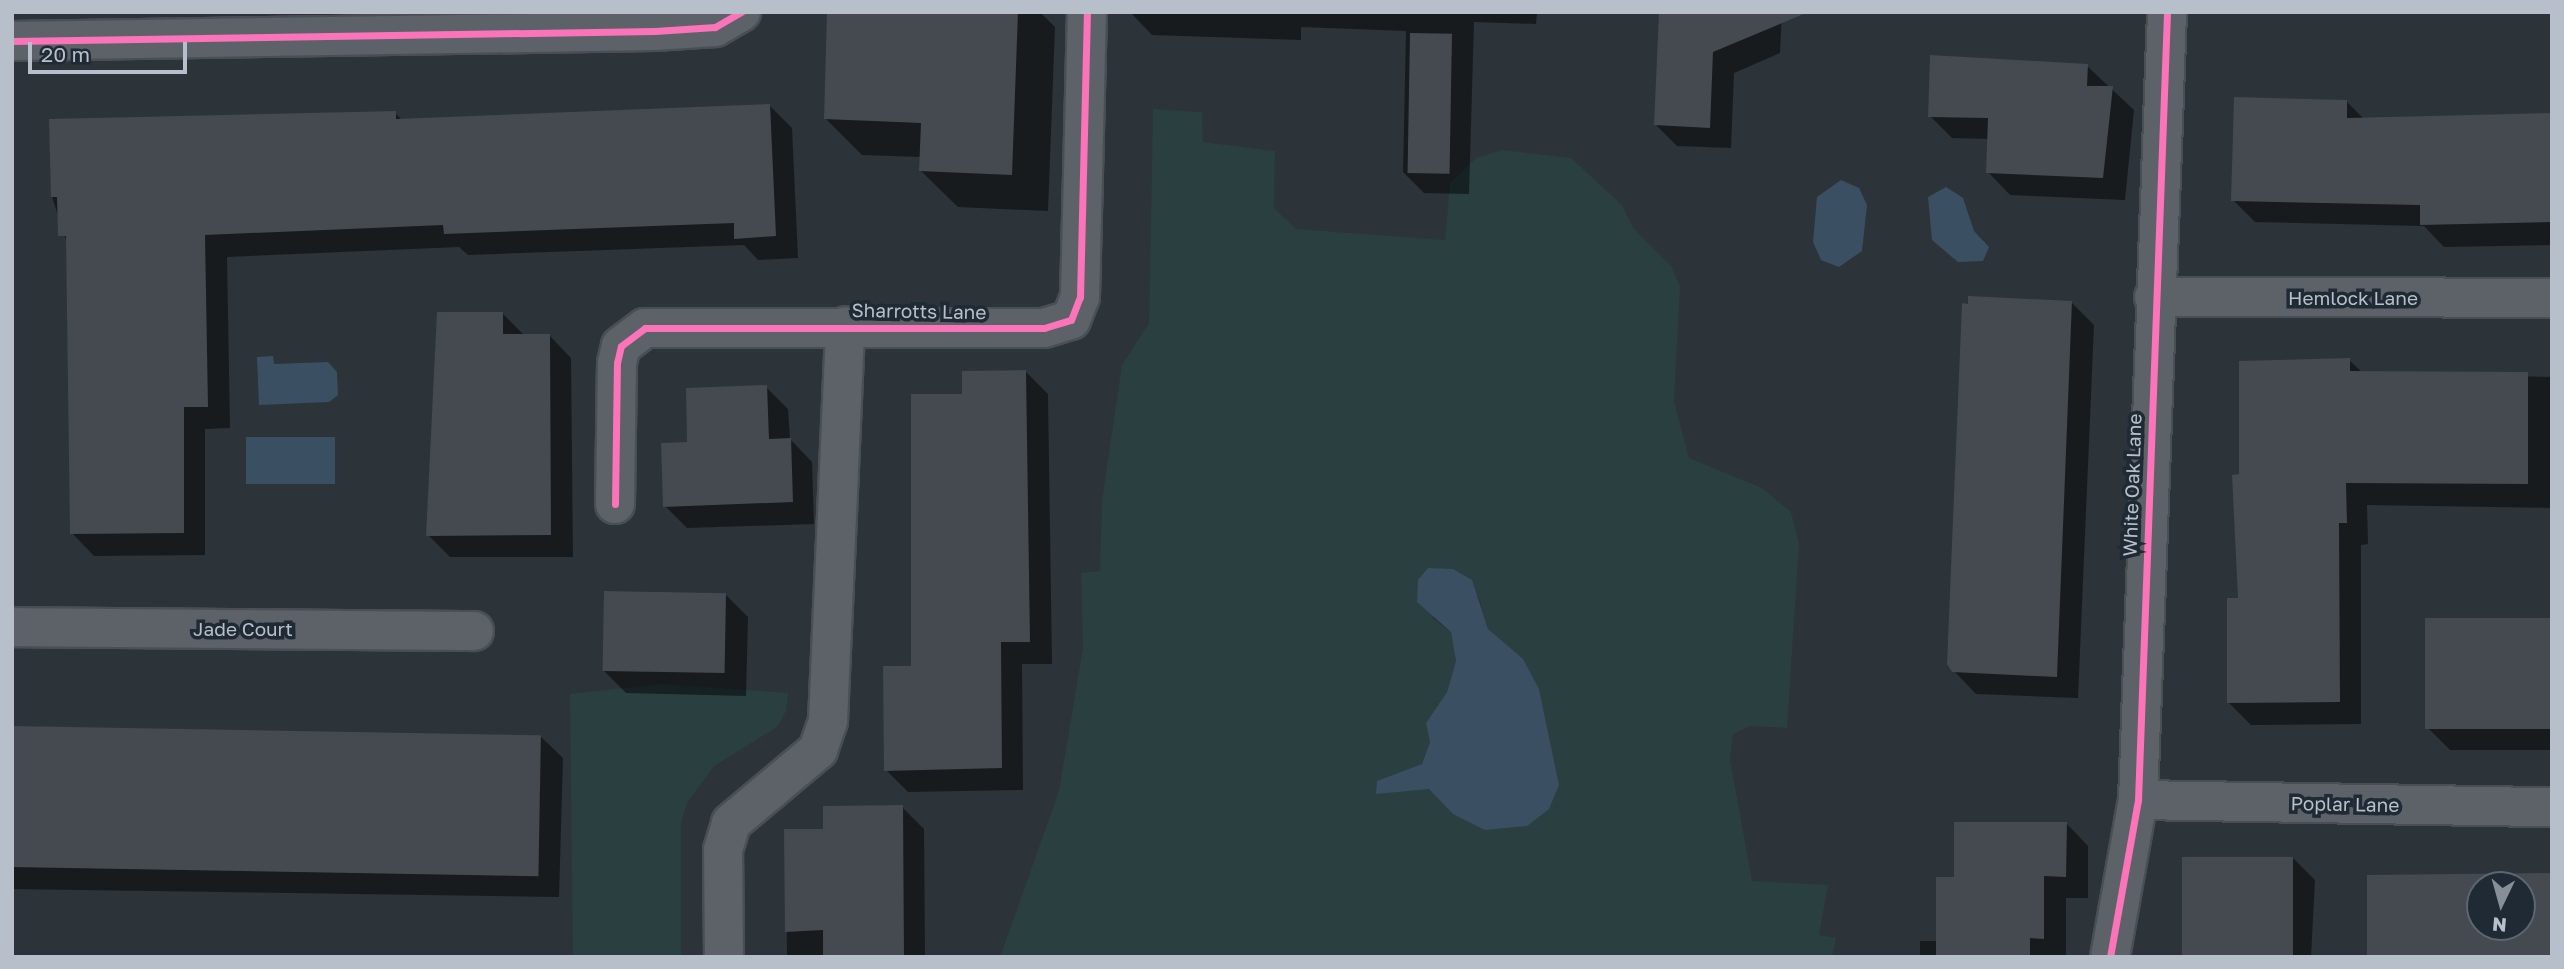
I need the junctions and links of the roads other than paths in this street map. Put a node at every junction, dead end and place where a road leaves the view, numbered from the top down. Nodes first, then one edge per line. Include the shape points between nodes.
1 (741, 12) edge
2 (1087, 12) edge
3 (2167, 12) edge
4 (12, 41) edge
5 (2154, 297) junction
6 (2552, 298) edge
7 (845, 326) junction
8 (615, 504) dead end
9 (12, 627) edge
10 (474, 631) dead end
11 (2138, 800) junction
12 (2552, 807) edge
13 (724, 957) edge
14 (2110, 957) edge

1 - 4 street via 715,27 655,31
2 - 7 street, Sharrotts Lane via 1080,297 1072,320 1044,328
3 - 5 street, White Oak Lane
5 - 6 street, Hemlock Lane
5 - 11 street, White Oak Lane
7 - 8 street, Sharrotts Lane via 660,326 631,335 617,363
7 - 13 street, Sharrotts Lane via 828,721 818,750 731,823 723,850
9 - 10 street, Jade Court
11 - 12 street, Poplar Lane
11 - 14 street, White Oak Lane

